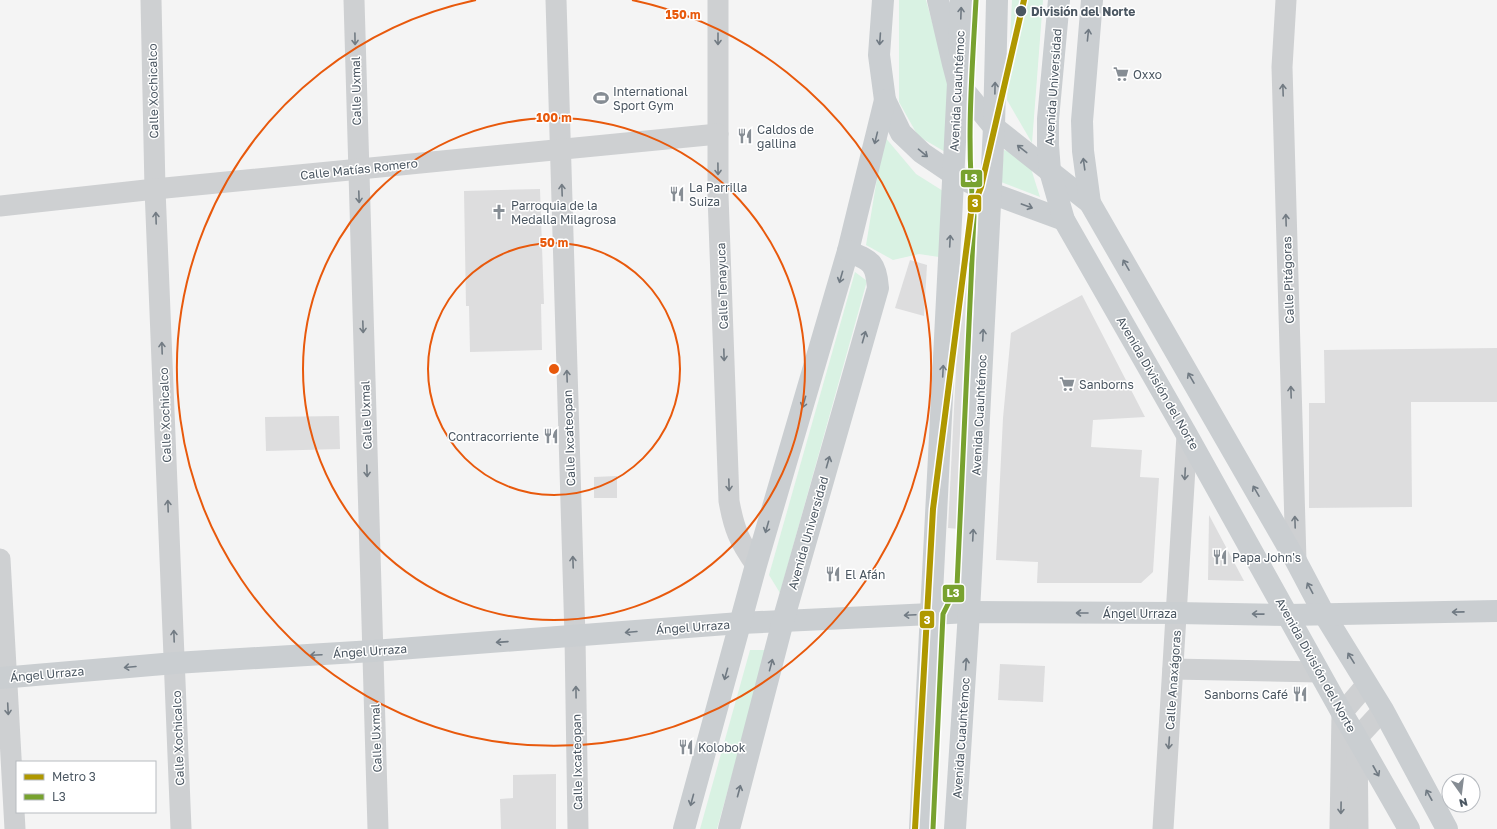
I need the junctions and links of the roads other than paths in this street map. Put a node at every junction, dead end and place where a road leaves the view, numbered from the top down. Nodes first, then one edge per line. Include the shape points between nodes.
1 (151, 0) edge
2 (354, 0) edge
3 (556, 0) edge
4 (718, 0) edge
5 (883, 0) edge
6 (938, 0) edge
7 (962, 0) edge
8 (997, 0) edge
9 (1059, 0) edge
10 (1092, 0) edge
11 (1286, 0) edge
12 (958, 83) junction
13 (885, 100) junction
14 (994, 127) junction
15 (718, 134) junction
16 (560, 150) junction
17 (358, 170) junction
18 (1050, 171) junction
19 (953, 174) junction
20 (155, 189) junction
21 (991, 193) junction
22 (1090, 203) junction
23 (0, 206) edge
24 (1064, 220) junction
25 (848, 251) junction
26 (1188, 435) junction
27 (0, 559) edge
28 (1296, 561) junction
29 (756, 565) junction
30 (1497, 611) edge
31 (969, 612) junction
32 (1177, 613) junction
33 (931, 614) junction
34 (1324, 614) junction
35 (1288, 615) junction
36 (783, 621) junction
37 (740, 623) junction
38 (575, 637) junction
39 (373, 651) junction
40 (175, 663) junction
41 (1173, 669) junction
42 (1319, 672) junction
43 (3, 678) edge
44 (1367, 684) junction
45 (1382, 710) junction
46 (1342, 713) junction
47 (1357, 738) junction
48 (15, 829) edge
49 (181, 829) edge
50 (378, 829) edge
51 (578, 829) edge
52 (684, 829) edge
53 (729, 829) edge
54 (920, 829) edge
55 (954, 829) edge
56 (1163, 829) edge
57 (1340, 829) edge
58 (1358, 829) edge
59 (1409, 829) edge
60 (1447, 829) edge

1 - 20 street, Calle Xochicalco
2 -> 17 street, Calle Uxmal
3 - 16 street, Calle Ixcateopan
4 -> 15 street, Calle Tenayuca
5 -> 13 main road via 879,55
6 - 12 main road
12 -> 7 main road, Avenida Cuauhtémoc
14 -> 8 main road, Avenida Cuauhtémoc
9 - 18 main road, Avenida Universidad via 1048,119
22 -> 10 main road via 1082,120
28 -> 11 street, Calle Pitágoras via 1282,67
12 - 14 main road
12 - 19 main road, Avenida Cuauhtémoc
13 -> 19 main road via 901,133 922,153
13 -> 25 main road
18 -> 14 main road
14 - 21 main road, Avenida Cuauhtémoc
15 - 16 street, Calle Matías Romero
15 -> 29 street, Calle Tenayuca via 729,500 732,521 741,544
16 - 17 street, Calle Matías Romero
38 -> 16 street, Calle Ixcateopan
17 - 20 street, Calle Matías Romero
17 -> 39 street, Calle Uxmal
18 - 22 main road
18 - 24 main road, Avenida Universidad
19 - 21 main road
33 -> 19 main road, Avenida Cuauhtémoc
20 - 23 street, Calle Matías Romero
40 -> 20 street, Calle Xochicalco
21 -> 24 main road
31 -> 21 main road, Avenida Cuauhtémoc
28 -> 22 main road
24 - 26 main road, Avenida División del Norte
25 -> 29 main road
36 -> 25 main road, Avenida Universidad via 878,288 877,274 869,261
26 -> 32 street, Calle Anaxágoras
26 - 35 main road, Avenida División del Norte
27 - 43 street
34 -> 28 main road
29 - 37 main road
30 -> 34 main road, Ángel Urraza
32 -> 31 main road, Ángel Urraza
31 - 33 main road, Ángel Urraza
55 -> 31 main road, Avenida Cuauhtémoc
35 -> 32 main road, Ángel Urraza
32 - 41 street, Calle Anaxágoras
33 -> 36 main road, Ángel Urraza
33 - 54 main road, Avenida Cuauhtémoc
34 - 35 main road, Ángel Urraza
44 -> 34 main road
35 - 42 main road, Avenida División del Norte
36 - 37 main road, Ángel Urraza
53 -> 36 main road, Avenida Universidad
37 -> 38 main road, Ángel Urraza
37 -> 52 main road
38 -> 39 main road, Ángel Urraza
51 -> 38 street, Calle Ixcateopan
39 -> 40 main road, Ángel Urraza
39 - 50 street, Calle Uxmal
40 -> 43 main road, Ángel Urraza
40 - 49 street, Calle Xochicalco
41 - 42 street
41 -> 56 street, Calle Anaxágoras
42 - 46 main road, Avenida División del Norte
43 -> 48 street
44 - 45 main road
44 - 46 street
45 - 47 street
60 -> 45 main road
46 - 47 main road, Avenida División del Norte
46 -> 57 street
47 - 58 street
47 -> 59 main road, Avenida División del Norte

